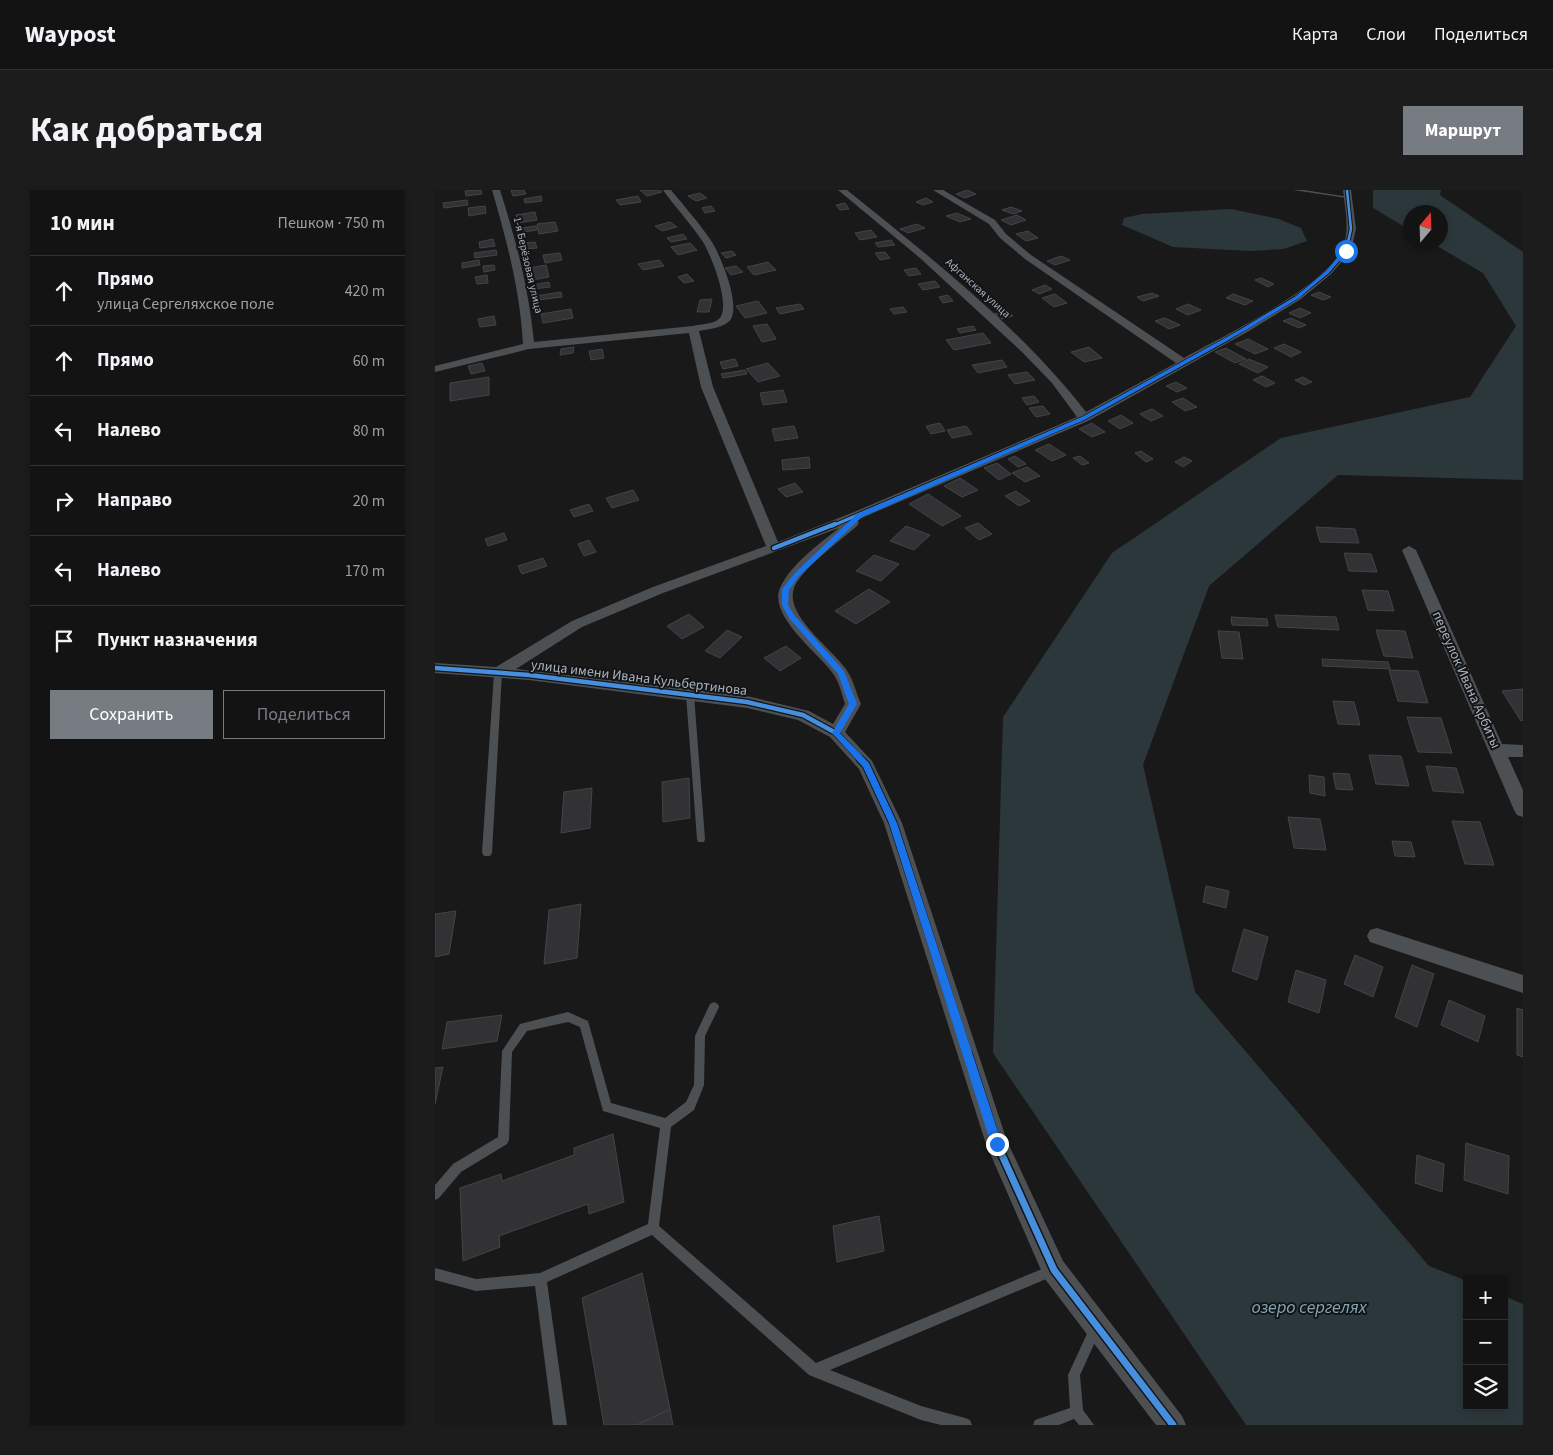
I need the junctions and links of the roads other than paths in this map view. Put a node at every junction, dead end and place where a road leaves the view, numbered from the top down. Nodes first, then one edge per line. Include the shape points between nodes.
1 (496, 190) edge
2 (667, 190) edge
3 (842, 190) edge
4 (937, 190) edge
5 (1295, 190) edge
6 (1347, 193) edge
7 (693, 329) junction
8 (529, 346) junction
9 (1182, 362) junction
10 (435, 369) edge
11 (1084, 418) junction
12 (859, 515) junction
13 (774, 548) junction
14 (1409, 550) dead end
15 (435, 668) edge
16 (498, 673) junction
17 (690, 695) junction
18 (836, 733) junction
19 (1497, 750) junction
20 (1523, 751) edge
21 (1523, 810) edge
22 (701, 839) dead end
23 (487, 853) dead end
24 (1377, 936) dead end
25 (1523, 984) edge
26 (714, 1007) dead end
27 (666, 1124) junction
28 (435, 1194) edge
29 (653, 1228) junction
30 (1054, 1270) junction
31 (435, 1274) edge
32 (540, 1279) junction
33 (1096, 1326) junction
34 (814, 1370) junction
35 (1077, 1412) junction
36 (560, 1425) edge
37 (965, 1425) edge
38 (1040, 1425) edge
39 (1087, 1425) edge
40 (1173, 1425) edge

1 - 8 street, 1-я Берёзовая улица via 527,313
2 - 7 street via 708,243 722,275 729,305 726,318 712,326
3 - 11 street, Афганская улица via 923,256 1027,350 1057,381
4 - 9 street via 992,222 1028,257
5 - 6 lane
6 - 9 street via 1351,228 1346,251 1328,272 1297,298
7 - 8 street
7 - 13 street via 707,387
8 - 10 street
9 - 11 street
11 - 12 street
12 - 13 street
12 - 18 street via 797,574 786,589 785,605 791,616 841,673 853,704
13 - 16 street via 658,590 577,624
14 - 19 street, переулок Ивана Арбиты
15 - 16 street, улица имени Ивана Кульбертинова
16 - 17 street, улица имени Ивана Кульбертинова
16 - 23 lane
17 - 18 street, улица имени Ивана Кульбертинова via 747,702 803,714
17 - 22 lane
18 - 30 street, улица имени Ивана Кульбертинова via 866,765 893,823 997,1144
19 - 20 street
19 - 21 street, переулок Ивана Арбиты
24 - 25 street
26 - 27 lane via 700,1036 699,1085 690,1106
27 - 28 lane via 607,1106 584,1024 568,1017 524,1027 507,1051 503,1140 457,1168
27 - 29 lane
29 - 32 lane
29 - 34 lane
30 - 33 street, улица имени Ивана Кульбертинова
30 - 34 lane
31 - 32 lane via 476,1285
32 - 36 lane
33 - 35 lane via 1074,1375
33 - 40 street, улица имени Ивана Кульбертинова
34 - 37 lane via 921,1413
35 - 38 lane
35 - 39 lane

